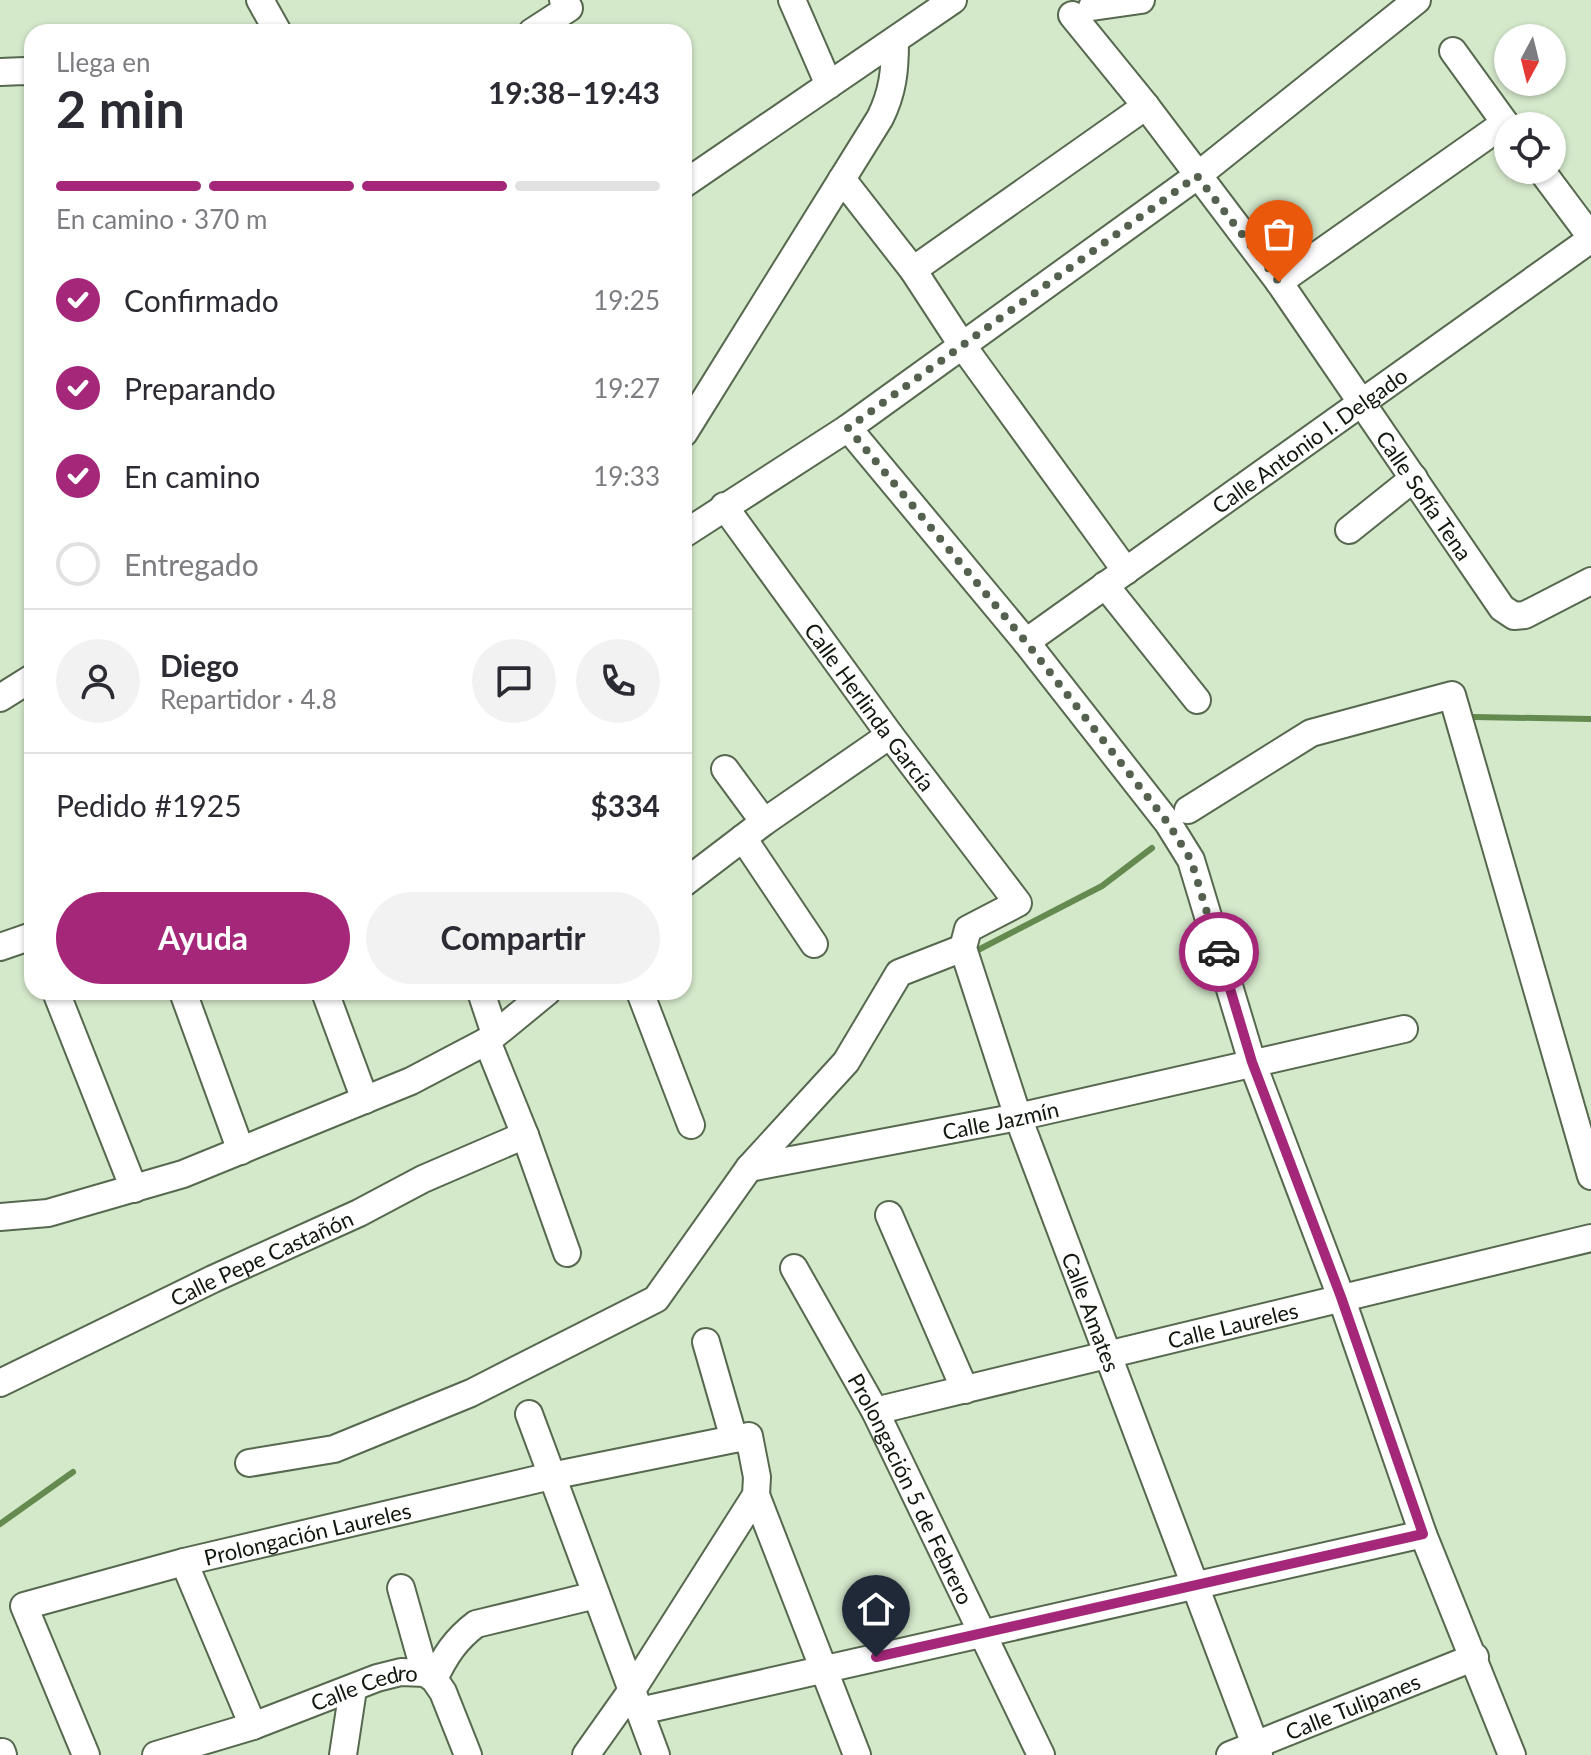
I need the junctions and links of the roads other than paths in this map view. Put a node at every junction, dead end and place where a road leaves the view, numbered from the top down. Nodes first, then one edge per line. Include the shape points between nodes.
1 (260, 0) edge
2 (563, 0) edge
3 (792, 0) edge
4 (953, 0) edge
5 (1141, 0) edge
6 (1417, 0) edge
7 (274, 24) edge
8 (544, 24) edge
9 (895, 42) junction
10 (1453, 51) dead end
11 (0, 72) edge
12 (24, 73) edge
13 (829, 85) junction
14 (1146, 106) junction
15 (1497, 112) edge
16 (1494, 133) edge
17 (1197, 176) junction
18 (692, 179) edge
19 (842, 179) junction
20 (1551, 184) edge
21 (1591, 238) edge
22 (913, 270) junction
23 (1279, 282) junction
24 (962, 345) junction
25 (1363, 403) junction
26 (692, 420) edge
27 (848, 428) junction
28 (1414, 478) junction
29 (724, 506) junction
30 (692, 528) edge
31 (1349, 530) dead end
32 (1116, 578) junction
33 (1591, 581) edge
34 (1026, 642) junction
35 (24, 683) edge
36 (0, 698) edge
37 (1197, 700) dead end
38 (890, 735) junction
39 (725, 769) dead end
40 (1188, 810) dead end
41 (753, 830) junction
42 (692, 877) edge
43 (24, 939) edge
44 (814, 944) dead end
45 (0, 947) edge
46 (963, 948) junction
47 (59, 1000) edge
48 (186, 1000) edge
49 (328, 1000) edge
50 (483, 1000) edge
51 (537, 1000) edge
52 (643, 1000) edge
53 (1404, 1029) dead end
54 (491, 1038) junction
55 (1252, 1062) junction
56 (365, 1100) junction
57 (1018, 1117) junction
58 (691, 1125) dead end
59 (525, 1135) junction
60 (241, 1151) junction
61 (749, 1168) junction
62 (1591, 1176) edge
63 (134, 1189) junction
64 (889, 1215) dead end
65 (0, 1217) edge
66 (1591, 1238) edge
67 (567, 1253) dead end
68 (794, 1268) dead end
69 (1341, 1297) junction
70 (706, 1342) dead end
71 (1108, 1355) junction
72 (0, 1383) edge
73 (965, 1390) junction
74 (875, 1411) junction
75 (529, 1414) dead end
76 (741, 1437) junction
77 (249, 1463) dead end
78 (551, 1476) junction
79 (756, 1495) junction
80 (1423, 1534) junction
81 (184, 1562) junction
82 (1193, 1585) junction
83 (401, 1588) dead end
84 (596, 1595) junction
85 (984, 1633) junction
86 (1475, 1657) junction
87 (822, 1669) junction
88 (430, 1676) junction
89 (353, 1689) junction
90 (636, 1701) junction
91 (253, 1726) junction
92 (1257, 1750) edge
93 (86, 1755) edge
94 (156, 1755) edge
95 (343, 1755) edge
96 (468, 1755) edge
97 (586, 1755) edge
98 (656, 1755) edge
99 (857, 1755) edge
100 (1041, 1755) edge
101 (1230, 1755) edge
102 (1512, 1755) edge

1 - 7 street
2 - 8 street via 569,8
3 - 13 street
4 - 9 street
5 - 14 street, Calle Sofía Tena via 1082,11
6 - 17 street
9 - 13 street
9 - 19 street via 890,98
10 - 15 street
11 - 12 street
13 - 18 street
14 - 17 street, Calle Sofía Tena
14 - 22 street
16 - 23 street
17 - 23 street, Calle Sofía Tena
17 - 24 street
19 - 22 street
19 - 26 street
20 - 21 street
21 - 25 street, Calle Antonio I. Delgado
22 - 24 street
23 - 25 street, Calle Sofía Tena
24 - 27 street
24 - 32 street
25 - 28 street, Calle Sofía Tena
25 - 32 street, Calle Antonio I. Delgado
27 - 29 street
27 - 34 street
28 - 31 street
28 - 33 street, Calle Sofía Tena via 1502,608 1514,616
29 - 30 street
29 - 38 street, Calle Herlinda García
32 - 34 street, Calle Antonio I. Delgado
32 - 37 street
34 - 55 street via 1191,860
35 - 36 street
38 - 41 street
38 - 46 street, Calle Herlinda García via 1018,903 968,929
39 - 41 street
40 - 62 street via 1311,733 1452,695
41 - 42 street
41 - 44 street
43 - 45 street
46 - 57 street, Calle Amates
46 - 61 street via 899,973 846,1062
47 - 63 street
48 - 60 street
49 - 56 street
50 - 54 street
51 - 54 street
52 - 58 street
53 - 55 street, Calle Jazmín
54 - 56 street
54 - 59 street
55 - 57 street, Calle Jazmín
55 - 69 street
56 - 60 street
57 - 61 street, Calle Jazmín
57 - 71 street, Calle Amates
59 - 67 street
59 - 72 street, Calle Pepe Castañón
60 - 63 street
61 - 77 street via 656,1299 471,1393 334,1449
63 - 65 street via 48,1213
64 - 73 street
66 - 69 street, Calle Laureles
68 - 74 street, Prolongación 5 de Febrero
69 - 71 street, Calle Laureles
69 - 80 street
70 - 76 street
71 - 73 street, Calle Laureles
71 - 82 street, Calle Amates
73 - 74 street, Calle Laureles
74 - 85 street, Prolongación 5 de Febrero
75 - 78 street
76 - 78 street, Prolongación Laureles
76 - 79 street via 757,1477
78 - 81 street, Prolongación Laureles
78 - 84 street
79 - 87 street
79 - 90 street
80 - 82 street
80 - 86 street
81 - 91 street
81 - 93 street, Prolongación Laureles via 24,1606
82 - 85 street
82 - 92 street, Calle Amates
83 - 88 street
84 - 88 street, Calle Cedro via 476,1624 460,1636
84 - 90 street
85 - 87 street
85 - 100 street, Prolongación 5 de Febrero
86 - 92 street, Calle Tulipanes
86 - 102 street
87 - 90 street
87 - 99 street
88 - 89 street, Calle Cedro via 401,1672
88 - 96 street via 443,1692
89 - 91 street, Calle Cedro
89 - 95 street
90 - 97 street
90 - 98 street
91 - 94 street, Calle Cedro
92 - 101 street, Calle Tulipanes

